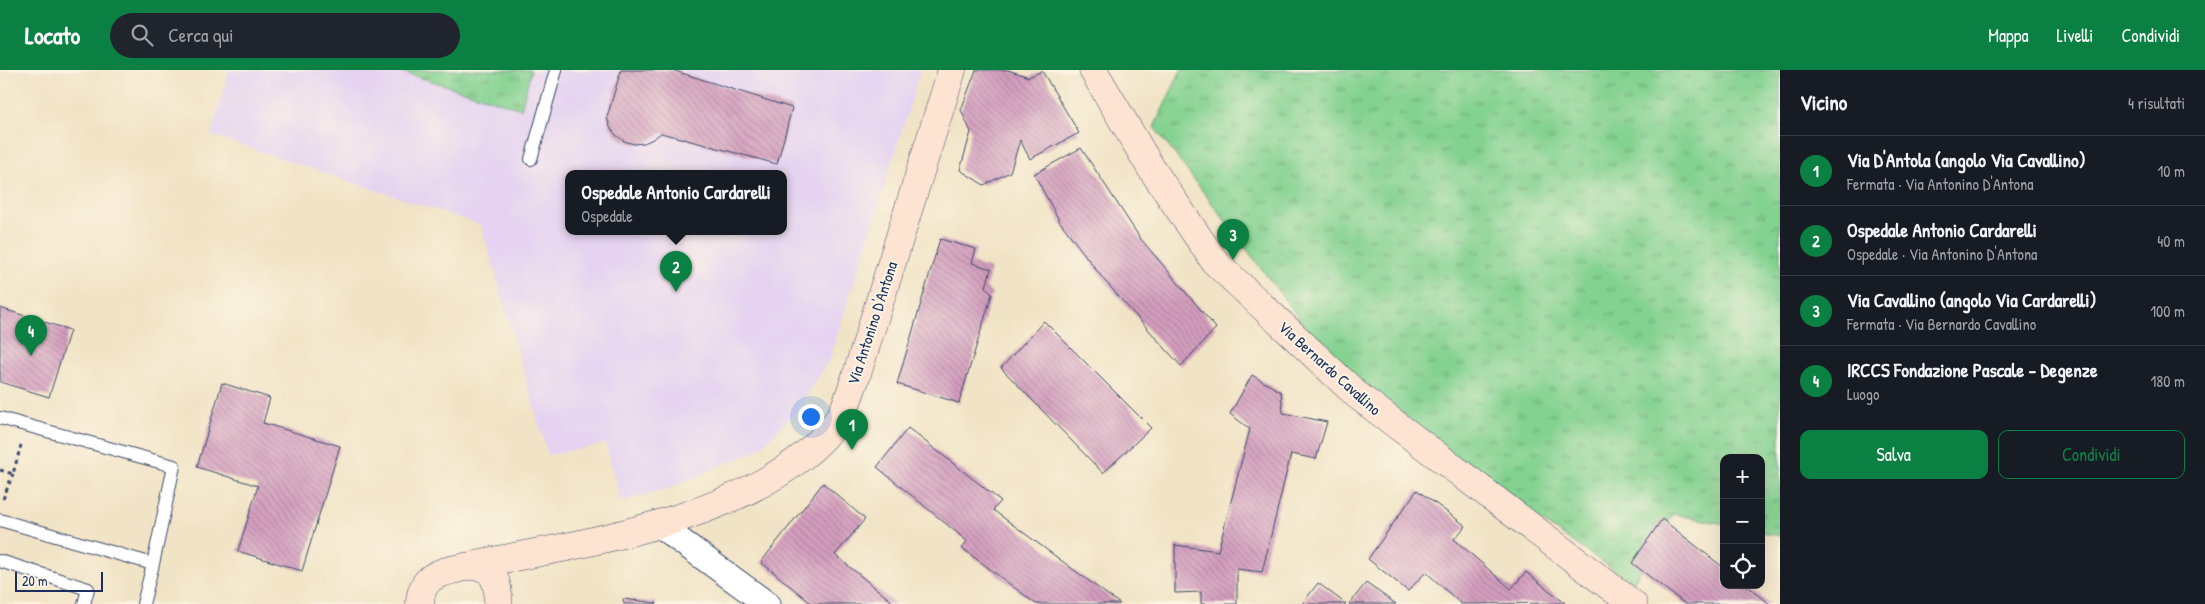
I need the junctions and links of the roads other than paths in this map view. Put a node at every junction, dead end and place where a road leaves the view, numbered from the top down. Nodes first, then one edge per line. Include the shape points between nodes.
1 (556, 70) edge
2 (952, 70) edge
3 (1093, 70) edge
4 (531, 159) dead end
5 (0, 418) edge
6 (0, 520) edge
7 (659, 525) junction
8 (0, 561) edge
9 (152, 564) junction
10 (485, 571) junction
11 (84, 604) edge
12 (143, 604) edge
13 (420, 604) edge
14 (498, 604) edge
15 (767, 604) edge
16 (1633, 604) edge

1 - 4 lane
2 - 7 main road, Via Antonino D'Antona via 856,374 837,420 816,444 782,472 728,499
3 - 16 main road, Via Bernardo Cavallino via 1151,168 1215,262 1357,395
5 - 9 lane via 174,466
6 - 9 lane
7 - 10 main road, Via Antonino D'Antona via 530,554
7 - 15 street
8 - 11 lane via 88,589
9 - 12 lane
10 - 13 main road, Via Antonino D'Antona via 448,571 430,579 422,590
10 - 14 main road via 498,590

